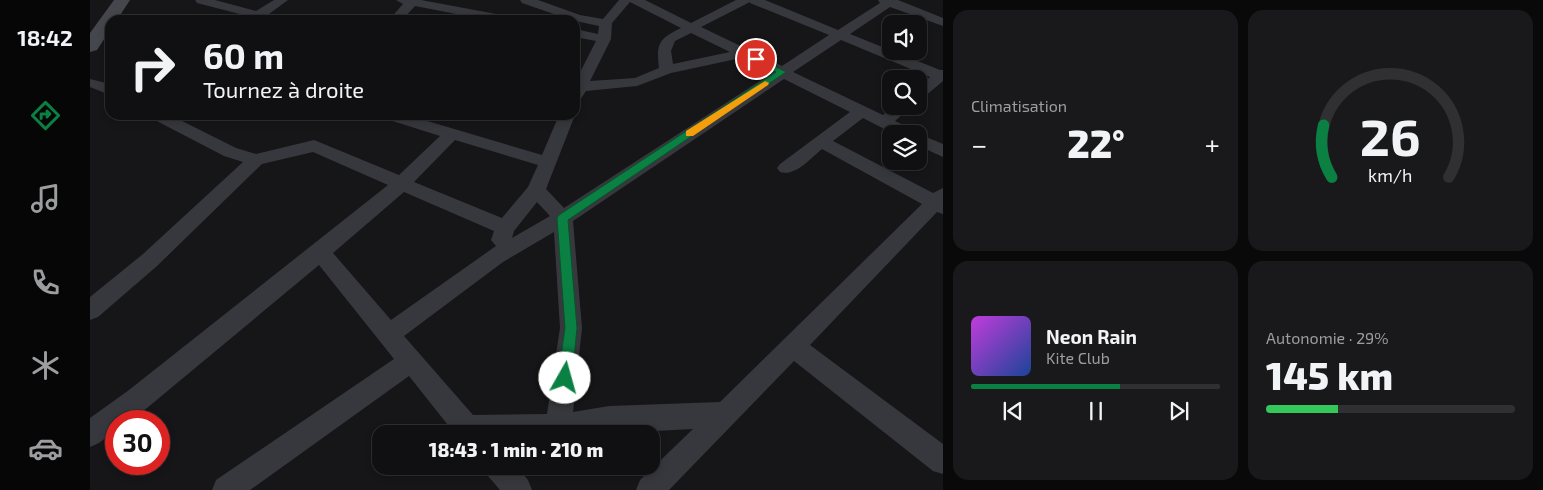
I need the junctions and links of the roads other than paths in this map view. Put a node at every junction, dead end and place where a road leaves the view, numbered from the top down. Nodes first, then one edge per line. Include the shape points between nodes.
1 (122, 0) edge
2 (200, 0) edge
3 (282, 0) edge
4 (526, 0) edge
5 (625, 0) edge
6 (635, 0) edge
7 (745, 0) edge
8 (754, 0) edge
9 (407, 1) edge
10 (888, 1) edge
11 (112, 15) edge
12 (258, 15) joint
13 (398, 15) edge
14 (470, 15) edge
15 (568, 15) edge
16 (580, 19) edge
17 (943, 22) edge
18 (606, 23) junction
19 (105, 24) edge
20 (690, 27) junction
21 (580, 34) edge
22 (840, 34) junction
23 (604, 39) junction
24 (90, 46) edge
25 (743, 53) junction
26 (667, 70) junction
27 (782, 72) junction
28 (942, 76) edge
29 (90, 83) edge
30 (580, 83) edge
31 (105, 88) edge
32 (927, 88) edge
33 (580, 89) edge
34 (862, 111) junction
35 (893, 115) edge
36 (166, 120) edge
37 (408, 120) edge
38 (565, 120) edge
39 (884, 122) junction
40 (890, 125) edge
41 (452, 134) junction
42 (822, 142) junction
43 (927, 143) edge
44 (943, 151) edge
45 (256, 160) junction
46 (548, 162) junction
47 (786, 168) dead end
48 (401, 184) junction
49 (536, 190) junction
50 (940, 202) edge
51 (563, 218) junction
52 (505, 228) junction
53 (320, 252) junction
54 (496, 256) junction
55 (90, 310) edge
56 (389, 334) junction
57 (793, 346) junction
58 (411, 361) junction
59 (724, 415) junction
60 (464, 425) edge
61 (558, 425) edge
62 (573, 425) edge
63 (90, 434) edge
64 (943, 461) edge
65 (506, 475) edge
66 (226, 490) edge
67 (518, 490) edge
68 (650, 490) edge

1 - 11 main road
2 - 12 street
3 - 12 street
4 - 15 street
5 - 18 street
6 - 20 street
7 - 20 street
8 - 22 street
9 - 13 street
9 - 14 street
10 - 17 street
10 - 22 street
16 - 18 street
18 - 23 street
19 - 24 main road
20 - 25 street
20 - 26 street via 669,38 664,51
21 - 23 street
22 - 27 street
22 - 28 street
23 - 30 street
25 - 26 street
25 - 27 street
26 - 33 street via 637,82
27 - 34 street
27 - 51 street
28 - 32 street
29 - 31 street
34 - 39 street
34 - 42 street
35 - 39 street
36 - 45 street via 230,152
37 - 41 street
38 - 46 street
39 - 40 street
41 - 46 street
41 - 48 street
42 - 47 street
42 - 50 street
43 - 44 street
45 - 48 street via 314,146
45 - 55 street via 150,260
46 - 49 street
48 - 52 street
48 - 53 street
49 - 51 street
49 - 52 street
50 - 57 street
51 - 54 street
51 - 61 street via 571,328
52 - 54 street
53 - 56 street
53 - 63 street
54 - 56 street
56 - 58 street
57 - 59 street
57 - 64 street
58 - 60 street
58 - 66 street
59 - 62 street via 609,418
59 - 68 street
65 - 67 street

